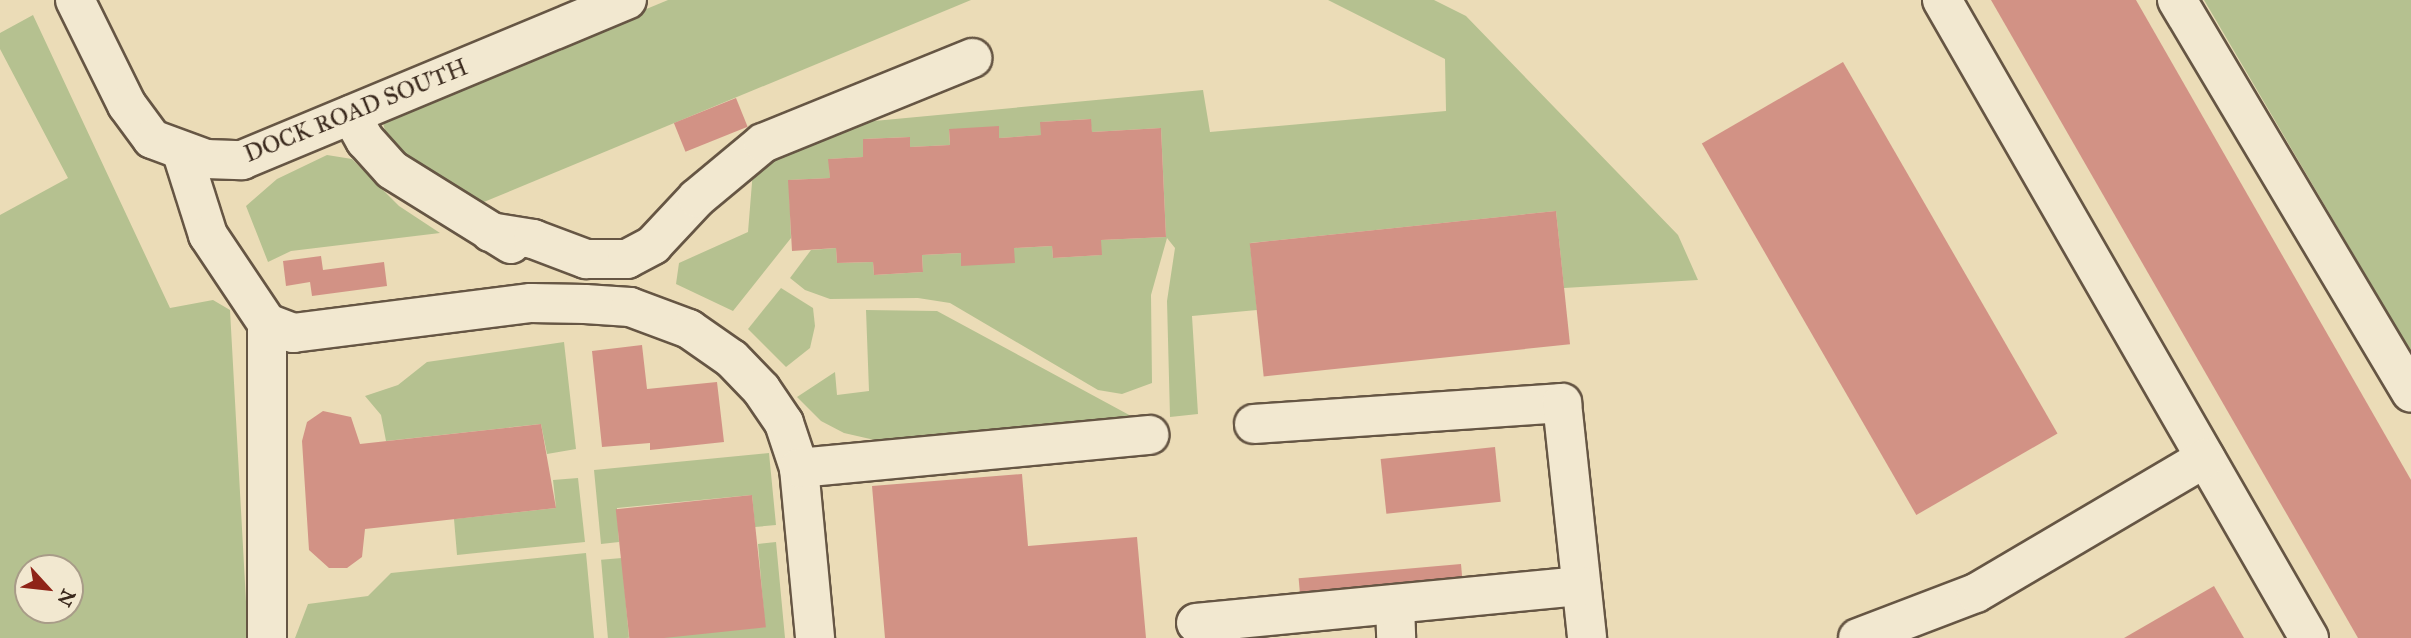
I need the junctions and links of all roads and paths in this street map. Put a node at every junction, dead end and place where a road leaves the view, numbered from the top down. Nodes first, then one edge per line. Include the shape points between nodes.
1 (75, 0) edge
2 (627, 0) edge
3 (1942, 0) edge
4 (2177, 0) edge
5 (972, 58) dead end
6 (351, 115) junction
7 (182, 153) junction
8 (490, 232) junction
9 (631, 307) junction
10 (267, 323) junction
11 (2411, 392) edge
12 (1254, 424) dead end
13 (1149, 435) dead end
14 (2205, 458) junction
15 (799, 468) junction
16 (1581, 586) junction
17 (1396, 621) edge
18 (1196, 623) dead end
19 (267, 638) edge
20 (815, 638) edge
21 (1587, 638) edge
22 (1858, 638) edge
23 (2309, 638) edge

1 - 7 street, DOCK ROAD SOUTH via 127,105 152,139
2 - 6 street, DOCK ROAD SOUTH
3 - 14 street
4 - 11 street
5 - 8 street via 763,143 697,198 653,245 627,259 586,258 533,239
6 - 7 street, DOCK ROAD SOUTH via 242,160
6 - 8 street via 365,140 392,170
7 - 10 street via 208,235
8 - 9 street
9 - 10 street via 531,303 293,333
9 - 15 street via 689,329 732,359 761,389 784,423
10 - 19 street
12 - 16 street via 1562,403
13 - 15 street
14 - 22 street via 1976,593
14 - 23 street
15 - 20 street
16 - 17 street
16 - 21 street
17 - 18 street

